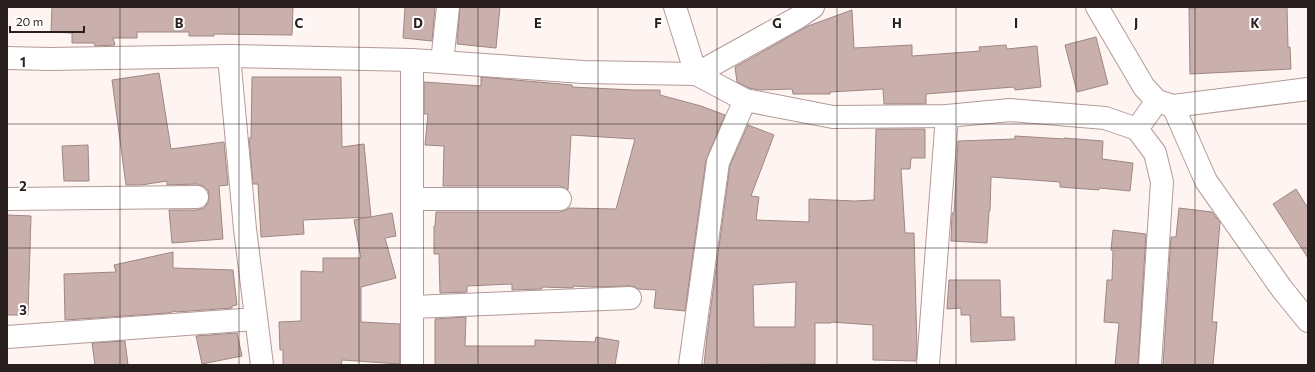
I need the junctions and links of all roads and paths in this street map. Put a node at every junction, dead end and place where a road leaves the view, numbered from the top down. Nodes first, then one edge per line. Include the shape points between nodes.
1 (448, 7) edge
2 (675, 7) edge
3 (813, 7) edge
4 (1097, 7) edge
5 (229, 56) junction
6 (7, 58) edge
7 (412, 60) junction
8 (442, 62) junction
9 (696, 74) junction
10 (1308, 89) edge
11 (745, 100) junction
12 (1165, 103) junction
13 (947, 116) junction
14 (1137, 129) junction
15 (197, 197) dead end
16 (7, 199) edge
17 (412, 199) junction
18 (560, 199) dead end
19 (630, 298) dead end
20 (413, 307) junction
21 (256, 319) junction
22 (1308, 321) edge
23 (7, 337) edge
24 (262, 365) edge
25 (412, 365) edge
26 (690, 365) edge
27 (928, 365) edge
28 (1150, 365) edge

1 - 8 street
2 - 9 street
3 - 9 street
4 - 12 street via 1144,87
5 - 6 street
5 - 7 street
5 - 21 street
7 - 8 street
7 - 17 street
8 - 9 street via 583,72
9 - 11 street
10 - 12 street
11 - 13 street via 833,117
11 - 26 street via 718,162
12 - 14 street
12 - 22 street via 1206,182 1282,289
13 - 14 street via 1010,110 1105,118
13 - 27 street
14 - 28 street via 1155,153 1162,182
15 - 16 street
17 - 18 street
17 - 20 street
19 - 20 street
20 - 25 street
21 - 23 street
21 - 24 street

